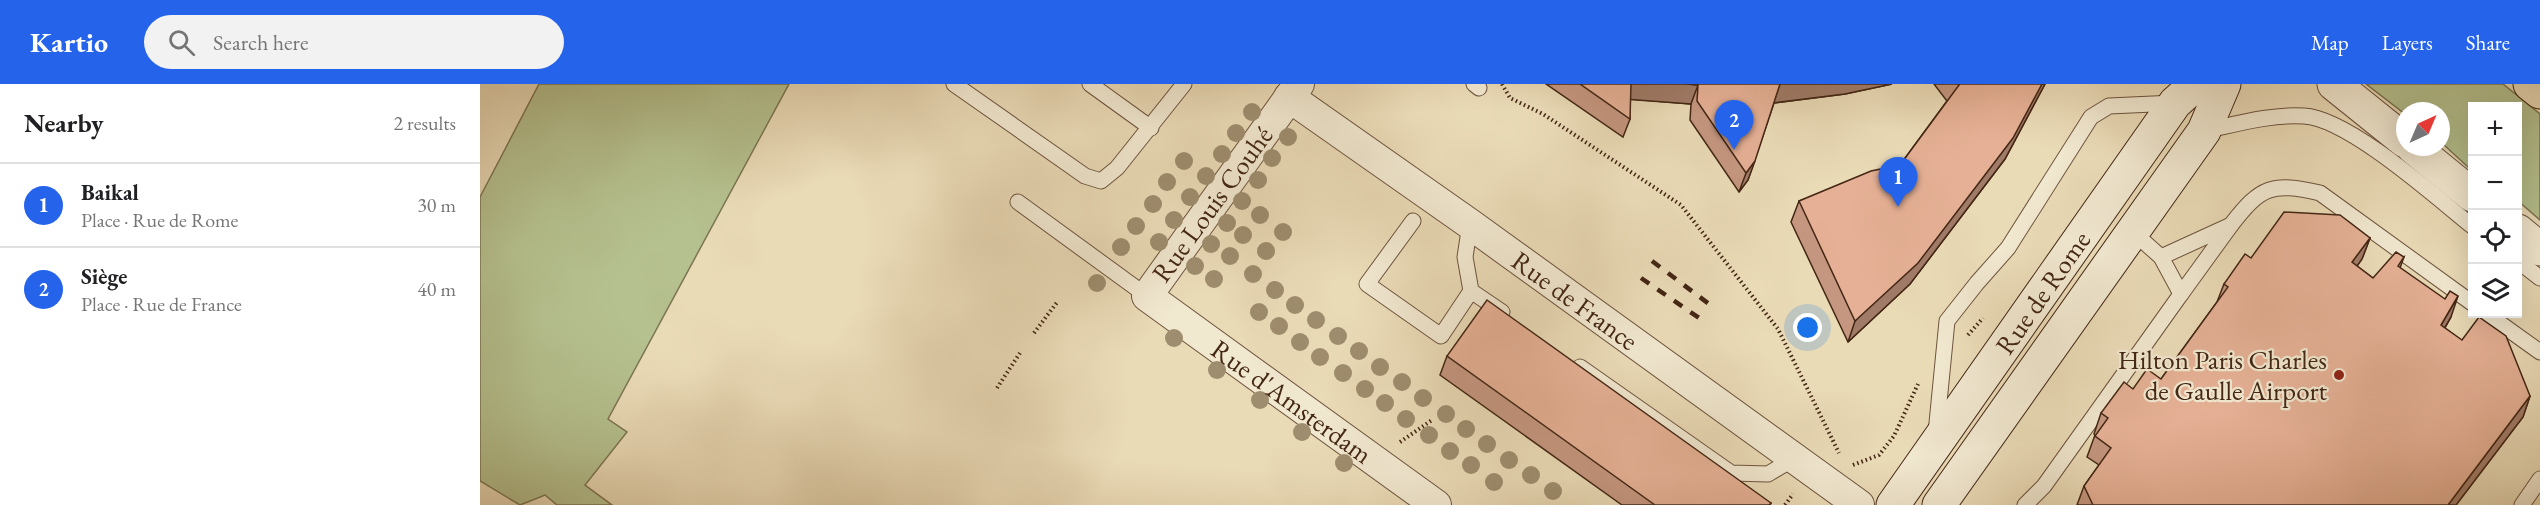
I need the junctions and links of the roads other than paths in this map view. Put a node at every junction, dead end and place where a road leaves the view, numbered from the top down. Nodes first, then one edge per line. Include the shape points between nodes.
1 (954, 84) edge
2 (1090, 84) edge
3 (1184, 84) edge
4 (2224, 84) edge
5 (2334, 84) edge
6 (2530, 84) edge
7 (1294, 91) edge
8 (2540, 92) edge
9 (2185, 94) edge
10 (1150, 128) junction
11 (2204, 131) junction
12 (2396, 134) edge
13 (2424, 156) edge
14 (2468, 192) edge
15 (1018, 202) dead end
16 (1413, 220) dead end
17 (2468, 223) edge
18 (1470, 224) junction
19 (2231, 225) junction
20 (2133, 232) junction
21 (2522, 235) edge
22 (2540, 249) edge
23 (2161, 257) junction
24 (2521, 264) edge
25 (2540, 278) edge
26 (1471, 291) junction
27 (2181, 294) junction
28 (1147, 296) junction
29 (2468, 300) edge
30 (1510, 318) edge
31 (2493, 318) edge
32 (2540, 352) edge
33 (1567, 358) edge
34 (1935, 446) junction
35 (1795, 458) junction
36 (2540, 479) edge
37 (1417, 500) edge
38 (1857, 504) edge
39 (1893, 505) edge
40 (1939, 505) edge
41 (2025, 505) edge
42 (2522, 505) edge

1 - 10 lane via 1085,176 1101,180 1117,168
2 - 10 lane
3 - 10 lane
4 - 11 main road, Rue de Rome
5 - 12 main road
6 - 8 main road
7 - 18 street, Rue de France
7 - 28 street, Rue Louis Couhé
9 - 34 main road, Rue de Rome
9 - 34 lane via 2109,106 2091,117 2008,248 1947,321
11 - 17 lane via 2276,116 2307,116 2337,125
11 - 20 main road, Rue de Rome
13 - 14 main road
15 - 28 lane
16 - 26 lane via 1367,284 1442,336
18 - 26 lane via 1465,257
18 - 35 street, Rue de France
19 - 23 lane
19 - 27 lane
19 - 29 lane via 2251,199 2266,190 2290,186 2320,193
20 - 23 lane
20 - 40 main road, Rue de Rome
21 - 22 main road
23 - 27 lane
24 - 25 lane
26 - 30 lane
27 - 41 lane via 2044,486
28 - 37 street, Rue d'Amsterdam
31 - 32 lane
33 - 35 lane via 1731,473 1768,474
34 - 39 main road, Rue de Rome
35 - 38 street, Rue de France
36 - 42 lane

